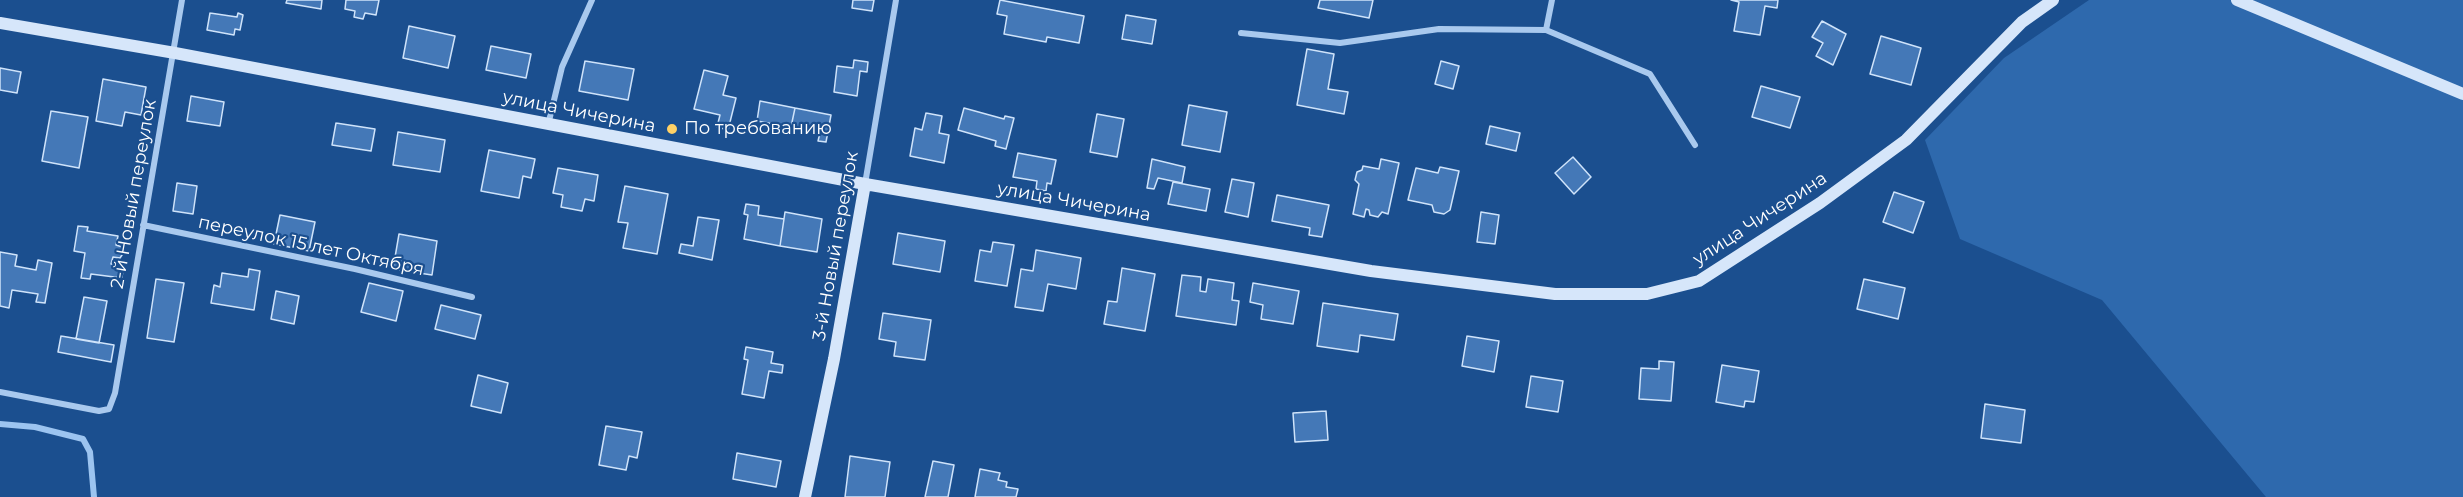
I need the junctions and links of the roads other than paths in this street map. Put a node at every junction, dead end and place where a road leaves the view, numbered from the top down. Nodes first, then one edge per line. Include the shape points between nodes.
1 (182, 0) edge
2 (592, 0) edge
3 (896, 0) edge
4 (1552, 0) edge
5 (2053, 0) edge
6 (2236, 0) edge
7 (0, 23) edge
8 (1546, 30) junction
9 (1241, 33) dead end
10 (175, 52) junction
11 (2463, 94) edge
12 (548, 125) junction
13 (1695, 145) dead end
14 (865, 184) junction
15 (143, 225) junction
16 (472, 297) dead end
17 (0, 393) edge
18 (805, 497) edge

1 - 10 street, 2-й Новый переулок
2 - 12 street via 562,67
3 - 14 street, 3-й Новый переулок
4 - 8 street
5 - 14 street, улица Чичерина via 2022,22 1906,140 1820,203 1699,281 1647,294 1555,294 1371,271
6 - 11 street
7 - 10 street, улица Чичерина
8 - 9 street via 1439,29 1340,43
8 - 13 street via 1650,74
10 - 12 street, улица Чичерина
10 - 15 street, 2-й Новый переулок
12 - 14 street, улица Чичерина
14 - 18 street, 3-й Новый переулок
15 - 16 street, переулок 15 лет Октября
15 - 17 street, 2-й Новый переулок via 109,409 99,411

